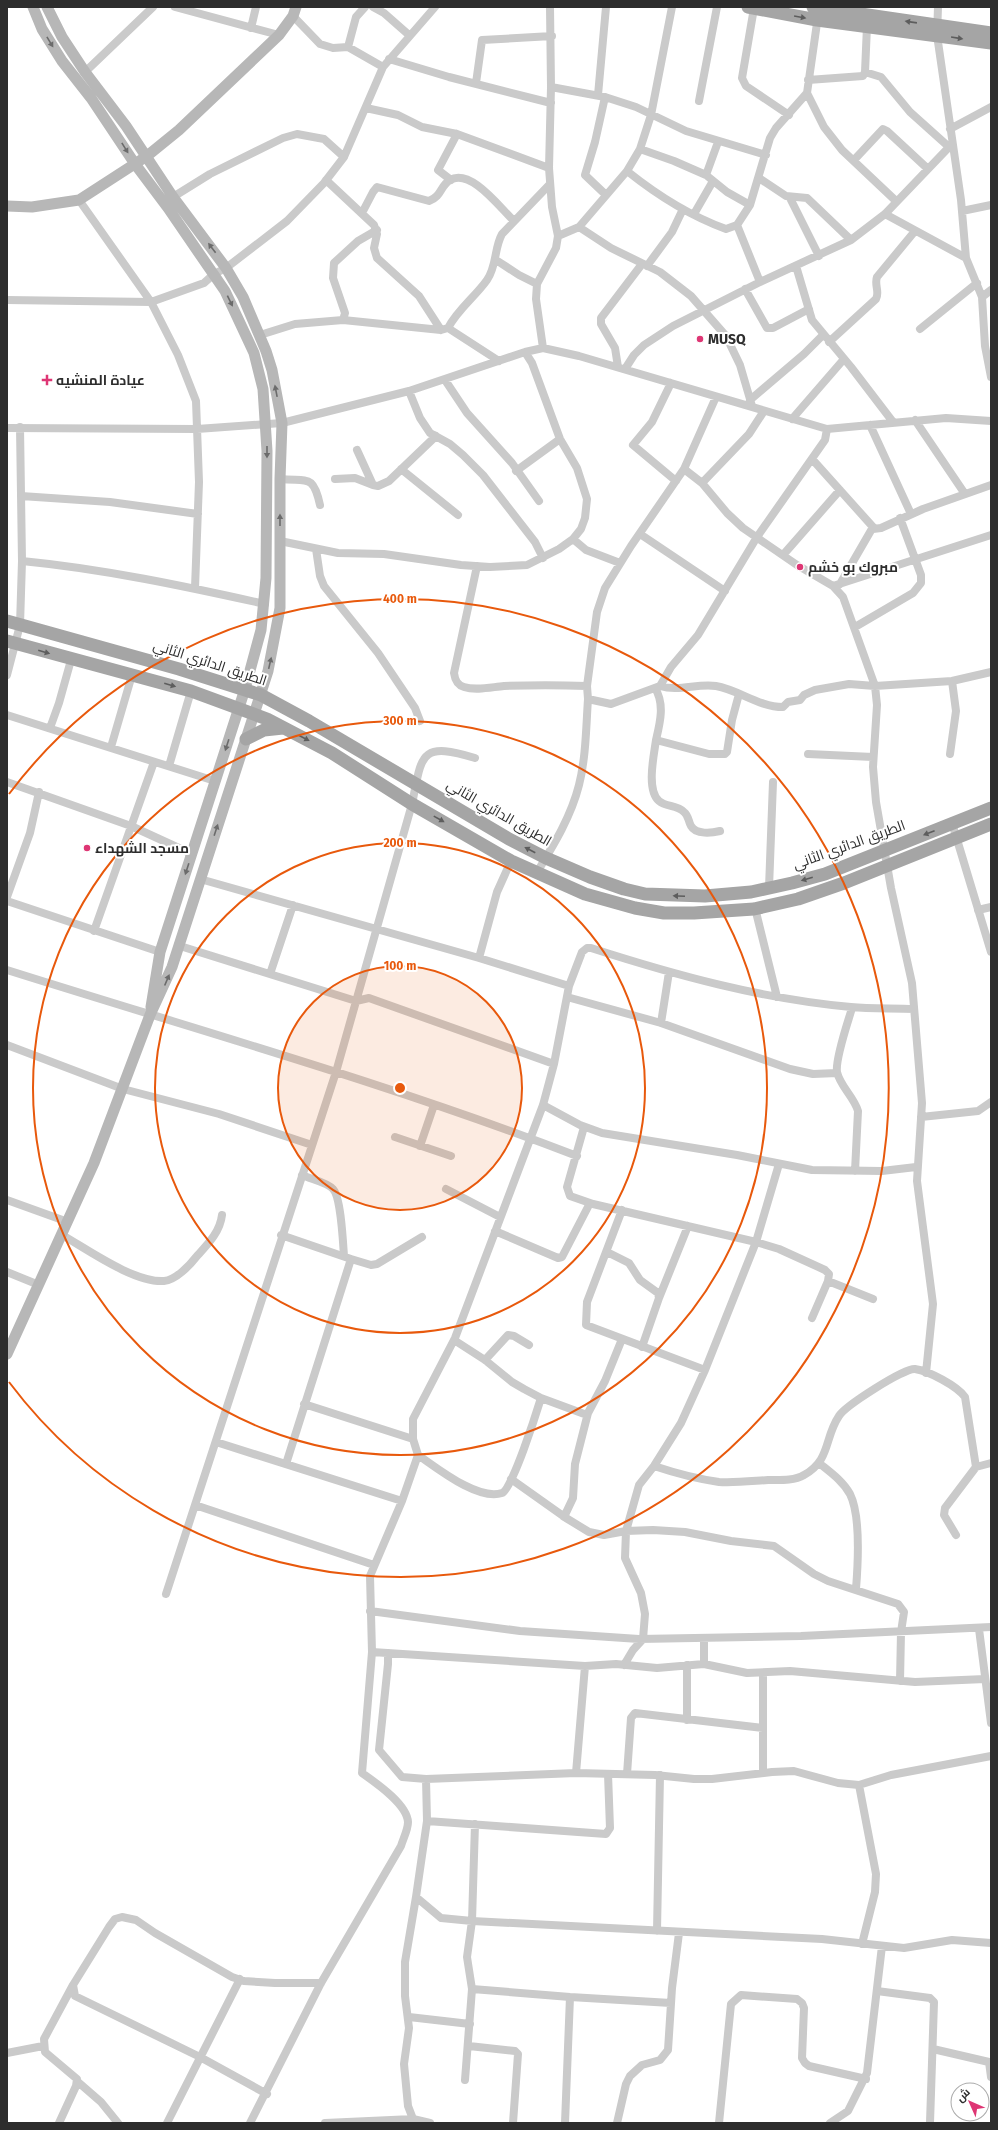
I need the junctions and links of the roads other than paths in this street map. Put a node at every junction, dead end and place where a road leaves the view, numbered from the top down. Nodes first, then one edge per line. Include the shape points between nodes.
1 (33, 7) edge
2 (47, 7) edge
3 (153, 7) edge
4 (175, 7) edge
5 (256, 7) edge
6 (364, 7) edge
7 (373, 7) edge
8 (436, 7) edge
9 (550, 7) edge
10 (606, 7) edge
11 (672, 7) edge
12 (717, 7) edge
13 (938, 7) edge
14 (751, 8) edge
15 (197, 10) edge
16 (384, 10) edge
17 (818, 10) edge
18 (295, 12) edge
19 (867, 26) junction
20 (251, 28) junction
21 (936, 30) junction
22 (991, 33) edge
23 (279, 35) junction
24 (409, 35) junction
25 (552, 36) junction
26 (991, 43) edge
27 (348, 47) junction
28 (389, 59) junction
29 (383, 67) junction
30 (85, 72) junction
31 (865, 72) junction
32 (808, 80) junction
33 (476, 83) junction
34 (551, 87) junction
35 (806, 93) junction
36 (602, 96) junction
37 (699, 101) dead end
38 (551, 103) junction
39 (991, 107) edge
40 (366, 108) junction
41 (651, 115) junction
42 (789, 115) junction
43 (950, 129) junction
44 (457, 134) junction
45 (718, 142) junction
46 (950, 146) junction
47 (640, 149) junction
48 (766, 155) junction
49 (147, 156) junction
50 (344, 157) junction
51 (854, 160) junction
52 (135, 164) junction
53 (549, 168) junction
54 (928, 169) junction
55 (627, 171) junction
56 (706, 175) junction
57 (759, 178) junction
58 (326, 180) junction
59 (451, 180) junction
60 (713, 181) junction
61 (550, 184) junction
62 (606, 195) junction
63 (173, 197) junction
64 (790, 198) junction
65 (79, 200) junction
66 (896, 201) junction
67 (750, 205) junction
68 (991, 205) edge
69 (7, 206) edge
70 (683, 209) junction
71 (962, 211) junction
72 (362, 213) junction
73 (694, 214) junction
74 (885, 214) junction
75 (514, 221) junction
76 (737, 225) junction
77 (579, 227) junction
78 (377, 230) junction
79 (915, 231) junction
80 (558, 236) junction
81 (851, 240) junction
82 (819, 256) junction
83 (966, 258) junction
84 (496, 260) junction
85 (644, 265) junction
86 (796, 266) junction
87 (226, 268) junction
88 (214, 274) junction
89 (760, 282) junction
90 (977, 283) junction
91 (537, 284) junction
92 (745, 289) junction
93 (991, 290) edge
94 (982, 297) junction
95 (7, 300) edge
96 (151, 302) junction
97 (809, 309) junction
98 (704, 310) junction
99 (343, 320) junction
100 (445, 329) junction
101 (920, 329) dead end
102 (260, 335) junction
103 (826, 338) junction
104 (543, 348) junction
105 (525, 352) junction
106 (844, 359) junction
107 (499, 361) junction
108 (622, 368) junction
109 (991, 377) edge
110 (445, 380) junction
111 (671, 383) junction
112 (409, 391) junction
113 (716, 396) junction
114 (751, 403) junction
115 (764, 411) junction
116 (792, 419) junction
117 (914, 420) junction
118 (991, 421) edge
119 (893, 422) junction
120 (266, 423) junction
121 (282, 423) junction
122 (870, 425) junction
123 (20, 427) junction
124 (7, 428) edge
125 (197, 429) junction
126 (827, 429) junction
127 (436, 436) junction
128 (560, 439) junction
129 (357, 450) dead end
130 (812, 459) junction
131 (684, 469) junction
132 (401, 470) junction
133 (516, 471) junction
134 (280, 479) junction
135 (335, 479) dead end
136 (676, 481) junction
137 (702, 483) junction
138 (373, 484) junction
139 (991, 484) edge
140 (840, 490) junction
141 (965, 494) junction
142 (21, 496) junction
143 (539, 501) dead end
144 (320, 505) dead end
145 (198, 514) junction
146 (911, 514) junction
147 (458, 515) dead end
148 (900, 518) junction
149 (873, 529) junction
150 (640, 534) junction
151 (991, 535) edge
152 (757, 537) junction
153 (573, 539) junction
154 (280, 541) junction
155 (316, 549) junction
156 (784, 555) junction
157 (543, 558) junction
158 (916, 559) junction
159 (22, 561) junction
160 (620, 563) junction
161 (477, 566) junction
162 (836, 585) junction
163 (195, 588) junction
164 (725, 591) junction
165 (264, 604) junction
166 (7, 621) edge
167 (20, 625) junction
168 (855, 627) junction
169 (12, 643) edge
170 (72, 660) junction
171 (991, 672) edge
172 (7, 675) edge
173 (132, 675) junction
174 (952, 681) junction
175 (587, 686) junction
176 (875, 686) junction
177 (657, 687) junction
178 (245, 689) junction
179 (191, 691) junction
180 (738, 694) junction
181 (261, 695) junction
182 (588, 699) junction
183 (239, 708) junction
184 (254, 714) junction
185 (7, 715) edge
186 (420, 720) dead end
187 (50, 728) junction
188 (283, 728) junction
189 (246, 739) junction
190 (656, 740) junction
191 (111, 747) junction
192 (808, 754) dead end
193 (950, 754) dead end
194 (873, 757) junction
195 (474, 758) dead end
196 (154, 762) junction
197 (169, 766) junction
198 (215, 781) junction
199 (7, 782) edge
200 (772, 782) dead end
201 (417, 783) junction
202 (39, 792) junction
203 (412, 804) junction
204 (991, 808) edge
205 (952, 823) junction
206 (991, 824) edge
207 (131, 826) junction
208 (720, 831) dead end
209 (958, 838) junction
210 (885, 850) junction
211 (192, 854) junction
212 (546, 858) junction
213 (511, 861) junction
214 (888, 865) junction
215 (536, 874) junction
216 (200, 879) junction
217 (769, 888) junction
218 (7, 897) edge
219 (7, 901) edge
220 (293, 905) junction
221 (991, 907) edge
222 (755, 908) junction
223 (978, 910) junction
224 (377, 929) junction
225 (94, 931) junction
226 (180, 946) junction
227 (160, 952) junction
228 (991, 952) edge
229 (479, 958) junction
230 (7, 970) edge
231 (669, 972) junction
232 (270, 974) junction
233 (569, 986) junction
234 (568, 997) junction
235 (777, 997) junction
236 (356, 1001) junction
237 (852, 1008) junction
238 (914, 1009) junction
239 (150, 1015) junction
240 (661, 1023) junction
241 (7, 1045) edge
242 (554, 1064) junction
243 (336, 1072) junction
244 (837, 1073) junction
245 (124, 1089) junction
246 (991, 1102) edge
247 (434, 1105) junction
248 (543, 1105) junction
249 (920, 1117) junction
250 (584, 1127) junction
251 (395, 1137) dead end
252 (531, 1138) junction
253 (312, 1145) junction
254 (420, 1146) junction
255 (451, 1156) dead end
256 (577, 1156) junction
257 (779, 1164) junction
258 (916, 1167) junction
259 (855, 1171) junction
260 (302, 1175) junction
261 (446, 1189) dead end
262 (7, 1200) edge
263 (590, 1203) junction
264 (622, 1210) junction
265 (222, 1215) dead end
266 (500, 1217) junction
267 (68, 1222) junction
268 (688, 1226) junction
269 (495, 1231) junction
270 (62, 1235) junction
271 (281, 1235) junction
272 (422, 1237) dead end
273 (756, 1242) junction
274 (606, 1252) junction
275 (348, 1257) junction
276 (7, 1272) edge
277 (828, 1281) junction
278 (39, 1285) junction
279 (659, 1298) junction
280 (873, 1299) dead end
281 (812, 1318) dead end
282 (622, 1339) junction
283 (454, 1340) junction
284 (529, 1345) dead end
285 (642, 1347) junction
286 (7, 1354) edge
287 (485, 1360) junction
288 (705, 1370) junction
289 (926, 1373) junction
290 (541, 1398) junction
291 (304, 1404) junction
292 (588, 1414) junction
293 (413, 1439) junction
294 (216, 1442) junction
295 (418, 1455) junction
296 (819, 1463) junction
297 (286, 1464) junction
298 (991, 1464) edge
299 (654, 1466) junction
300 (976, 1467) junction
301 (512, 1479) junction
302 (402, 1501) junction
303 (195, 1505) junction
304 (564, 1517) junction
305 (626, 1531) junction
306 (956, 1535) dead end
307 (374, 1565) junction
308 (856, 1589) junction
309 (166, 1594) dead end
310 (370, 1611) junction
311 (991, 1627) edge
312 (979, 1629) junction
313 (901, 1632) junction
314 (704, 1638) junction
315 (643, 1639) junction
316 (372, 1652) junction
317 (388, 1653) junction
318 (704, 1664) junction
319 (624, 1665) junction
320 (687, 1665) junction
321 (585, 1666) junction
322 (763, 1674) junction
323 (985, 1679) junction
324 (900, 1681) junction
325 (687, 1720) junction
326 (991, 1723) edge
327 (763, 1728) junction
328 (991, 1756) edge
329 (576, 1773) junction
330 (763, 1773) junction
331 (608, 1774) junction
332 (627, 1774) junction
333 (660, 1775) junction
334 (426, 1779) junction
335 (859, 1785) junction
336 (427, 1821) junction
337 (475, 1824) junction
338 (416, 1897) junction
339 (472, 1921) junction
340 (657, 1931) junction
341 (679, 1933) junction
342 (991, 1943) edge
343 (862, 1944) junction
344 (882, 1946) junction
345 (240, 1979) junction
346 (321, 1982) junction
347 (73, 1985) junction
348 (472, 1989) junction
349 (877, 1991) junction
350 (570, 1997) junction
351 (671, 2003) junction
352 (409, 2017) junction
353 (470, 2024) junction
354 (43, 2046) junction
355 (469, 2046) junction
356 (933, 2049) junction
357 (7, 2053) edge
358 (200, 2057) junction
359 (990, 2062) edge
360 (991, 2077) edge
361 (866, 2079) junction
362 (466, 2080) dead end
363 (78, 2082) junction
364 (266, 2094) junction
365 (413, 2119) junction
366 (59, 2123) edge
367 (118, 2123) edge
368 (167, 2123) edge
369 (250, 2123) edge
370 (325, 2123) edge
371 (430, 2123) edge
372 (512, 2123) edge
373 (565, 2123) edge
374 (617, 2123) edge
375 (719, 2123) edge
376 (830, 2123) edge
377 (930, 2123) edge

1 -> 52 main road via 42,28 62,61 91,98
2 - 30 main road via 62,37
3 - 30 street
4 - 15 street
5 - 20 street
6 - 27 street via 356,17
7 - 16 street
8 - 24 street
9 - 25 street
10 - 36 street
11 - 41 street
12 - 37 street
13 - 21 street
14 -> 17 main road
14 - 42 street via 742,78 746,86
15 - 20 street
16 - 24 street
17 - 19 main road
21 -> 17 main road
17 - 32 street
18 - 23 main road
18 - 27 street via 320,44 333,48
19 - 21 main road
19 - 31 street
20 - 23 street
21 - 22 main road
21 -> 26 main road
21 - 43 street
23 - 49 main road via 179,130
24 - 28 street
25 - 33 street via 482,40
25 - 34 street
27 - 29 street
28 - 29 street
28 - 33 street
29 - 40 street
30 - 49 main road
31 - 32 street via 861,77
31 - 46 street via 880,77 910,112
32 - 35 street
33 - 38 street
34 - 36 street
34 - 38 street
35 - 42 street
35 - 51 street via 824,127 842,150
36 - 41 street via 636,107
36 - 62 street via 595,142 584,175
38 - 53 street
39 - 43 street
40 - 44 street via 398,115 422,127
40 - 50 street
41 - 45 street
41 - 47 street
42 - 48 street via 770,138
43 - 46 street
44 - 53 street
44 - 59 street via 438,170
45 - 48 street
45 - 56 street
46 - 54 street
46 - 71 street
47 - 55 street
47 - 56 street
48 - 57 street
49 - 52 main road
49 - 63 main road
50 - 58 street
50 - 63 street via 324,138 297,134 283,138 210,174
51 - 54 street via 883,129
51 - 66 street
52 - 65 main road
52 - 88 main road
53 - 61 street
54 - 66 street
55 - 62 street
55 - 70 street
56 - 60 street
57 - 64 street
57 - 67 street
58 - 72 street
58 - 87 street via 287,221
59 - 72 street via 445,184 441,194 429,201 377,188
59 - 75 street via 461,178 477,184
60 - 67 street
60 - 73 street
61 - 75 street
61 - 80 street
62 - 77 street
87 -> 63 main road
64 - 81 street via 807,198
64 - 82 street
65 - 69 main road via 32,207
65 - 96 street
66 - 74 street
67 - 76 street
68 - 71 street
70 - 73 street
70 - 85 street via 672,232
71 - 83 street
72 - 78 street
73 - 76 street via 726,229
74 - 79 street
74 - 81 street
75 - 84 street via 498,240
76 - 89 street
77 - 80 street
77 - 85 street
78 - 99 street via 358,241 334,263 334,285 342,299 345,313
78 - 100 street via 374,248 377,258 419,296
79 - 83 street
79 - 103 street via 877,277 876,299
80 - 91 street via 556,248
81 - 82 street
82 - 86 street
83 - 90 street
84 - 91 street
84 - 100 street via 488,279
85 - 98 street via 676,284
85 - 108 street via 601,318 601,324 615,348
86 - 89 street
86 - 97 street
87 - 88 street
87 - 102 main road via 243,297
88 - 96 street via 204,283
88 -> 120 main road via 225,291 254,353 263,389
89 - 92 street
90 - 94 street
90 - 101 street
91 - 104 street via 536,299
92 - 97 street via 767,328 773,328
92 - 98 street
93 - 94 street
94 - 109 street via 985,346
95 - 96 street
96 - 125 street via 190,381 196,401
97 - 103 street via 812,320
98 - 108 street via 673,326 644,346
98 - 114 street via 726,336 735,354
99 - 100 street
99 - 102 street via 295,324
100 - 107 street
121 -> 102 main road via 272,370
103 - 106 street
103 - 114 street via 804,354
104 - 105 street
104 - 108 street
105 - 107 street
105 - 128 street via 532,363
106 - 116 street
106 - 119 street
107 - 110 street
108 - 111 street
110 - 112 street
110 - 133 street via 467,413
111 - 113 street
111 - 136 street via 652,422 633,445
112 - 121 street
112 - 127 street via 420,418 430,433
113 - 114 street
113 - 131 street
114 - 115 street
115 - 116 street
115 - 137 street via 749,434
116 - 126 street
117 - 118 street via 946,418
117 - 119 street
117 - 141 street
119 - 122 street
120 - 121 street
120 - 125 street
120 -> 165 main road
121 - 134 main road
122 - 126 street
122 - 146 street
123 - 124 street
123 - 125 street
123 - 142 street
125 - 145 street
126 - 130 street via 825,440
127 - 132 street
127 - 157 street via 463,455 483,475 535,542
128 - 133 street
128 - 153 street via 576,468 587,499 585,518
129 - 138 street
130 - 140 street
130 - 152 street
131 - 136 street
131 - 137 street
132 - 138 street via 383,485
132 - 147 street
133 - 143 street
134 - 144 street via 310,481 315,486
154 -> 134 main road
135 - 138 street via 355,478
136 - 150 street
137 - 152 street via 727,512
139 - 141 street
140 - 149 street
140 - 156 street
141 - 146 street
142 - 145 street via 110,502
142 - 159 street
145 - 163 street
146 - 148 street
148 - 149 street via 881,528
148 - 158 street
149 - 162 street
150 - 160 street
150 - 164 street
151 - 158 street
152 - 156 street
152 - 164 street
153 - 157 street
153 - 160 street via 586,550
154 - 155 street
181 -> 154 main road via 275,643 280,608
155 - 161 street via 338,553 396,555 461,566
155 - 186 street via 324,586 339,608 378,653 415,708
156 - 162 street
157 - 161 street via 527,565
158 - 162 street
158 - 168 street via 922,579 918,589
159 - 163 street via 77,566
159 - 167 street
160 - 175 street via 605,588 597,612
161 - 175 street via 454,673 455,680 464,687 477,688
162 - 168 street
163 - 165 street
164 - 177 street via 698,635
165 - 178 main road via 261,630
166 - 167 main road, الطريق الدائري الثاني
167 - 169 street
167 - 178 main road, الطريق الدائري الثاني
168 - 176 street
169 -> 170 main road
169 - 172 street
170 - 173 main road
170 - 187 street
171 - 174 street
173 -> 179 main road
173 - 191 street
174 - 176 street
174 - 193 street via 956,711
175 - 182 street
176 - 180 street via 849,684 815,690 800,700 788,702 784,707
176 - 194 street via 877,705
177 - 180 street via 716,686
177 - 182 street via 611,704
177 - 190 street via 661,710
178 - 181 main road, الطريق الدائري الثاني
178 - 183 main road
179 - 183 main road
179 - 197 street
180 - 190 street via 725,754 709,754
181 - 184 main road
181 - 201 main road, الطريق الدائري الثاني via 310,720
182 - 212 street via 579,785 570,811
183 - 184 main road
183 -> 198 main road
184 - 188 main road
184 - 189 main road
185 - 187 street
187 - 191 street
188 - 189 main road via 264,730
188 -> 203 main road via 332,753
216 -> 189 main road
190 - 208 street via 652,785 656,797 682,810 696,830
191 - 196 street
192 - 194 street
194 - 210 street via 876,802
195 - 201 street via 437,750 430,752 422,762
196 - 197 street
196 - 207 street
197 - 198 street
198 - 211 main road
199 - 202 street
200 - 217 street
201 - 203 street
212 -> 201 main road, الطريق الدائري الثاني via 509,839
202 - 207 street
202 - 218 street via 30,833
203 -> 213 main road
203 - 224 street
204 - 205 main road, الطريق الدائري الثاني
205 - 209 street
205 -> 210 main road, الطريق الدائري الثاني
206 - 209 main road
207 - 211 street
207 - 225 street
209 - 214 main road
209 - 223 street
210 - 214 street
210 -> 217 main road, الطريق الدائري الثاني via 825,874
211 -> 227 main road
212 - 215 street
217 -> 212 main road, الطريق الدائري الثاني via 705,896 645,894 590,877
213 - 215 main road
213 - 229 street via 497,892
214 - 222 main road via 798,899
214 - 238 street via 911,976
215 - 222 main road via 585,894 635,908 694,913
216 - 220 street
216 - 226 main road
219 - 225 street
220 - 224 street
220 - 232 street
221 - 223 street
222 - 235 street
223 - 228 street
224 - 229 street
224 - 236 street
225 - 227 street
226 - 232 street
239 -> 226 main road
227 - 239 main road
229 - 233 street
230 - 239 street
231 - 233 street via 586,948 582,952
231 - 235 street
231 - 240 street
232 - 236 street
233 - 234 street
234 - 240 street
234 - 242 street
235 - 237 street
236 - 242 street via 369,998
236 - 243 street
237 - 238 street
237 - 244 street via 837,1062
238 - 249 street via 922,1103
239 - 243 street
239 - 245 main road
240 - 244 street via 790,1069 813,1074
241 - 245 street
242 - 248 street
243 - 247 street
243 - 253 street
244 - 259 street via 858,1111
245 - 253 street via 219,1114
245 - 267 main road
246 - 249 street via 978,1111
247 - 252 street
247 - 254 street
248 - 250 street
248 - 252 street
249 - 258 street
250 - 256 street
250 - 257 street via 602,1133
251 - 254 street
252 - 256 street
252 - 266 street
253 - 260 street
254 - 255 street
256 - 263 street via 567,1192 573,1198
257 - 259 street via 812,1170
257 - 273 street
258 - 259 street
258 - 289 street via 933,1304
260 - 271 street
260 - 275 street via 335,1191
261 - 266 street
262 - 267 street
263 - 264 street
263 - 269 street via 562,1257 558,1258
264 - 268 street
264 - 274 street
265 - 270 street via 215,1234 195,1258 173,1278 164,1281 147,1278 111,1264
266 - 269 street
267 - 270 main road
268 - 273 street
268 - 279 street
269 - 283 street
270 - 278 main road
271 - 275 street
271 - 294 street
272 - 275 street via 377,1264 371,1265
273 - 277 street via 779,1249 825,1270 829,1274
273 - 288 street
274 - 279 street via 629,1263 640,1280 656,1290
274 - 282 street via 587,1302 585,1322 588,1327
275 - 291 street
276 - 278 street
277 - 280 street
277 - 281 street
278 - 286 main road
279 - 285 street
282 - 285 street
282 - 292 street
283 - 287 street
283 - 293 street via 414,1419
284 - 287 street via 508,1335
285 - 288 street
287 - 290 street via 512,1382
288 - 299 street via 681,1423
289 - 296 street via 915,1369 905,1371 839,1415
289 - 300 street via 953,1386 965,1397
290 - 292 street
290 - 301 street
291 - 293 street
291 - 297 street
292 - 304 street via 575,1464 573,1498
293 - 295 street
294 - 297 street
294 - 303 street
295 - 301 street via 479,1492 502,1494
295 - 302 street
296 - 299 street via 803,1476 739,1482 720,1482
296 - 308 street via 844,1484 855,1508 858,1560
297 - 302 street
298 - 300 street
299 - 305 street via 639,1485
300 - 306 street via 945,1508 944,1515
301 - 304 street
302 - 307 street
303 - 307 street
303 - 309 street
304 - 305 street via 589,1532 604,1535
305 - 308 street via 685,1532 774,1546 814,1574
305 - 315 street via 625,1558 644,1603
307 - 310 street via 370,1576
308 - 313 street via 901,1606 904,1612
310 - 315 street via 520,1632
310 - 316 street
311 - 312 street
312 - 313 street
312 - 323 street
313 - 314 street
313 - 324 street
314 - 315 street
314 - 318 street
315 - 319 street
316 - 317 street
316 - 346 street via 362,1773 383,1788 403,1809 408,1824 401,1846
317 - 321 street
317 - 334 street via 379,1750 402,1777
318 - 320 street
318 - 322 street
319 - 320 street via 656,1668
319 - 321 street
320 - 325 street
321 - 329 street
322 - 324 street via 790,1672
322 - 327 street
323 - 324 street
323 - 326 street
325 - 327 street
325 - 332 street via 633,1714
327 - 330 street
328 - 335 street via 890,1775
329 - 331 street
329 - 334 street
330 - 333 street via 712,1779
330 - 335 street via 794,1771 838,1783
331 - 332 street
331 - 337 street via 610,1828 606,1834
332 - 333 street
333 - 340 street
334 - 336 street
335 - 343 street via 876,1874 875,1892
336 - 337 street
336 - 338 street
337 - 339 street
338 - 339 street via 441,1918
338 - 352 street via 405,1962 405,1996
339 - 340 street
339 - 348 street via 467,1957
340 - 341 street
341 - 343 street via 822,1939
341 - 351 street
342 - 344 street via 952,1940 904,1948
343 - 344 street
344 - 349 street
345 - 346 street via 275,1983
345 - 347 street via 159,1936 136,1920 122,1917 109,1927
345 - 358 street
346 - 364 street
347 - 354 street via 44,2039
347 - 358 street via 75,1996
348 - 350 street
348 - 353 street
349 - 356 street via 932,1999
349 - 361 street
350 - 351 street
350 - 373 street
351 - 374 street via 668,2050 660,2060 642,2065 630,2076
352 - 353 street
352 - 365 street via 404,2064 408,2106
353 - 355 street
354 - 357 street
354 - 363 street via 45,2052 77,2078
355 - 362 street
355 - 372 street via 515,2051 518,2054
356 - 359 street
356 - 377 street
358 - 364 street
358 - 368 street
359 - 360 street
361 - 375 street via 805,2063 802,2058 804,2008 797,1998 741,1996 731,2004
361 - 376 street via 848,2111
363 - 366 street
363 - 367 street via 101,2102
364 - 369 street
365 - 370 street
365 - 371 street

